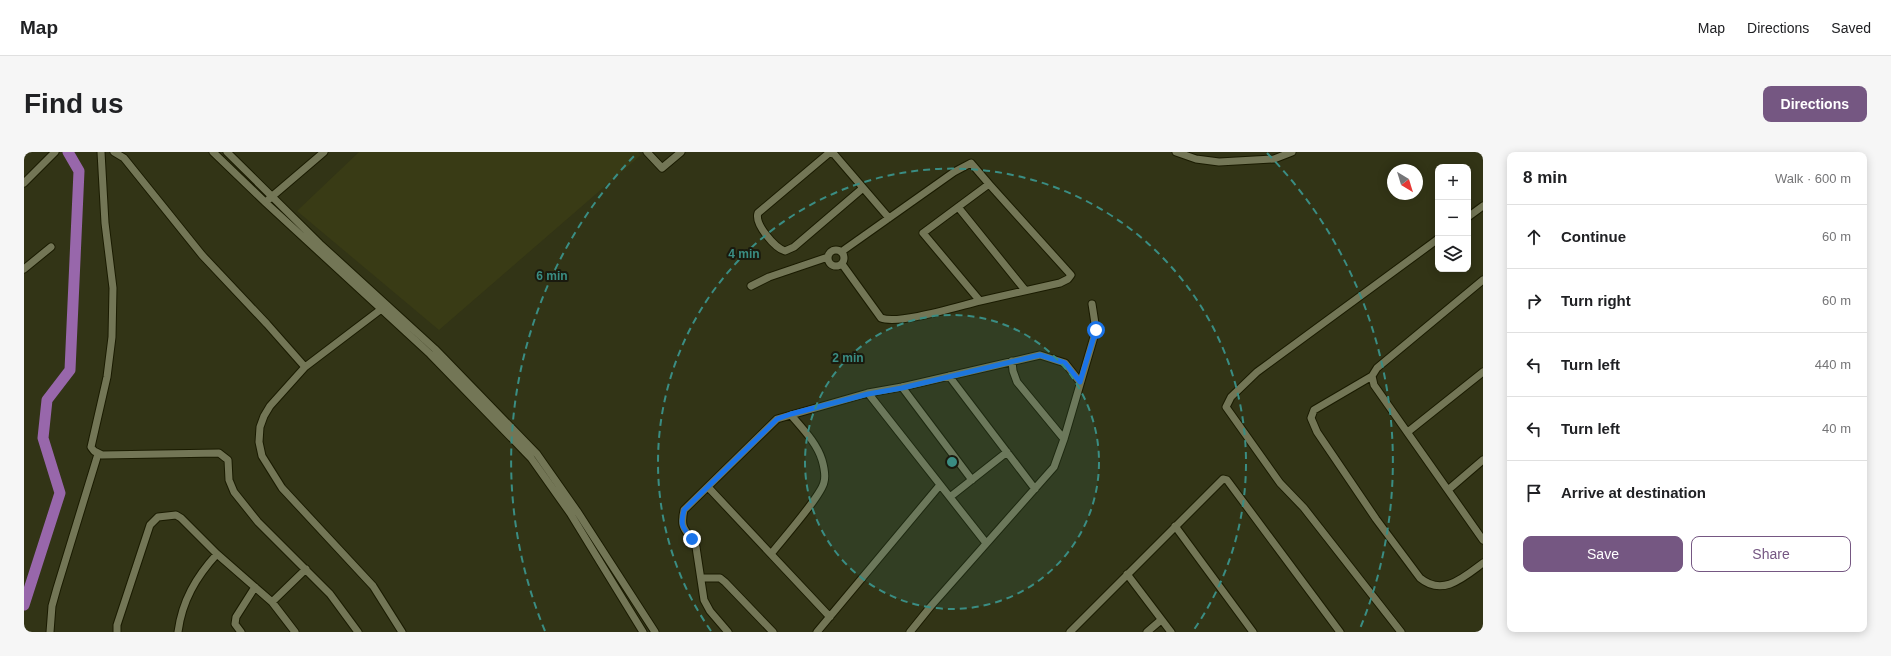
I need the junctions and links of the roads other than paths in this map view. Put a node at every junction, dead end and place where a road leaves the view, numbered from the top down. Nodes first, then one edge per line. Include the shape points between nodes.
1 (55, 152) edge
2 (101, 152) edge
3 (114, 152) edge
4 (214, 152) edge
5 (226, 152) edge
6 (324, 152) edge
7 (646, 152) edge
8 (681, 152) edge
9 (1176, 152) edge
10 (1292, 152) edge
11 (24, 183) edge
12 (989, 184) junction
13 (863, 188) junction
14 (272, 197) junction
15 (265, 202) junction
16 (1483, 206) edge
17 (958, 207) junction
18 (1471, 215) edge
19 (889, 218) junction
20 (1435, 241) edge
21 (51, 247) dead end
22 (841, 252) junction
23 (828, 257) junction
24 (842, 264) junction
25 (24, 269) edge
26 (1483, 280) edge
27 (751, 286) dead end
28 (1025, 290) junction
29 (980, 301) junction
30 (1092, 304) dead end
31 (388, 305) junction
32 (381, 309) junction
33 (1012, 361) junction
34 (305, 367) junction
35 (1483, 372) edge
36 (949, 376) junction
37 (1372, 376) junction
38 (1080, 382) junction
39 (902, 388) junction
40 (868, 394) junction
41 (791, 414) junction
42 (1409, 431) junction
43 (1064, 439) junction
44 (1007, 452) junction
45 (98, 454) junction
46 (1483, 460) edge
47 (972, 480) junction
48 (940, 485) junction
49 (708, 487) junction
50 (1035, 489) junction
51 (1448, 490) junction
52 (950, 497) junction
53 (1175, 526) junction
54 (1483, 540) edge
55 (986, 544) junction
56 (217, 554) junction
57 (771, 554) junction
58 (1483, 563) edge
59 (306, 569) junction
60 (1127, 574) junction
61 (702, 578) junction
62 (255, 587) junction
63 (272, 602) junction
64 (830, 617) junction
65 (1162, 620) junction
66 (50, 632) edge
67 (117, 632) edge
68 (178, 632) edge
69 (241, 632) edge
70 (295, 632) edge
71 (358, 632) edge
72 (402, 632) edge
73 (643, 632) edge
74 (655, 632) edge
75 (728, 632) edge
76 (773, 632) edge
77 (817, 632) edge
78 (910, 632) edge
79 (1070, 632) edge
80 (1147, 632) edge
81 (1171, 632) edge
82 (1253, 632) edge
83 (1340, 632) edge
84 (1401, 632) edge

1 - 11 street
2 - 45 street via 105,223 113,288 112,337 107,377 91,447
3 - 34 street via 124,158 202,254
4 - 15 street
5 - 14 street
6 - 14 street
7 - 8 street via 662,168
9 - 10 street via 1196,159 1219,162 1274,159
12 - 17 street
12 - 19 street via 971,163
12 - 28 street via 1071,275 1060,283
13 - 13 street via 785,251 780,250 756,218 758,213 829,153 834,154
13 - 19 street
14 - 15 street
14 - 31 street
15 - 32 street
16 - 18 street
17 - 28 street
17 - 29 street via 923,233
19 - 22 street
20 - 84 street via 1257,372 1231,397 1226,407 1280,483 1308,512
21 - 25 street
22 - 23 street via 833,251
22 - 24 street via 844,259
23 - 24 street via 834,266
23 - 27 street
24 - 29 street via 881,318 888,320
26 - 37 street via 1377,368
28 - 29 street
30 - 38 street via 1096,330
31 - 32 street
31 - 74 street via 435,349 537,454
32 - 34 street
32 - 73 street via 430,354 531,458 570,513
33 - 36 street
33 - 38 street via 1040,355 1053,358 1065,363
33 - 43 street via 1017,382
34 - 72 street via 264,416 259,442 262,456 282,488 373,586
35 - 42 street
36 - 39 street
36 - 44 street
37 - 42 street via 1374,384
37 - 58 street via 1314,410 1311,418 1317,432 1376,519 1426,583 1437,586 1459,582
38 - 43 street
39 - 40 street
39 - 47 street
40 - 41 street
40 - 48 street
41 - 49 street via 777,419
41 - 57 street via 816,447 825,473 824,483
42 - 51 street
43 - 50 street via 1054,467
44 - 47 street
44 - 50 street
45 - 59 street via 224,456 228,460 229,480 234,492 258,522
45 - 66 street via 52,606
46 - 51 street
47 - 52 street
48 - 52 street
48 - 64 street
49 - 57 street
49 - 61 street via 684,510 682,521 683,529 696,547
50 - 55 street
51 - 54 street
52 - 55 street
53 - 60 street
53 - 82 street
53 - 83 street via 1219,481 1227,480
55 - 78 street
56 - 62 street
56 - 67 street via 176,515 158,517 154,520 147,530
56 - 68 street via 194,582
57 - 64 street
59 - 63 street
59 - 71 street via 336,602
60 - 65 street
60 - 79 street
61 - 75 street via 704,600
61 - 76 street via 720,578
62 - 63 street
62 - 69 street via 236,617 235,624
63 - 70 street
64 - 77 street
65 - 80 street
65 - 81 street

